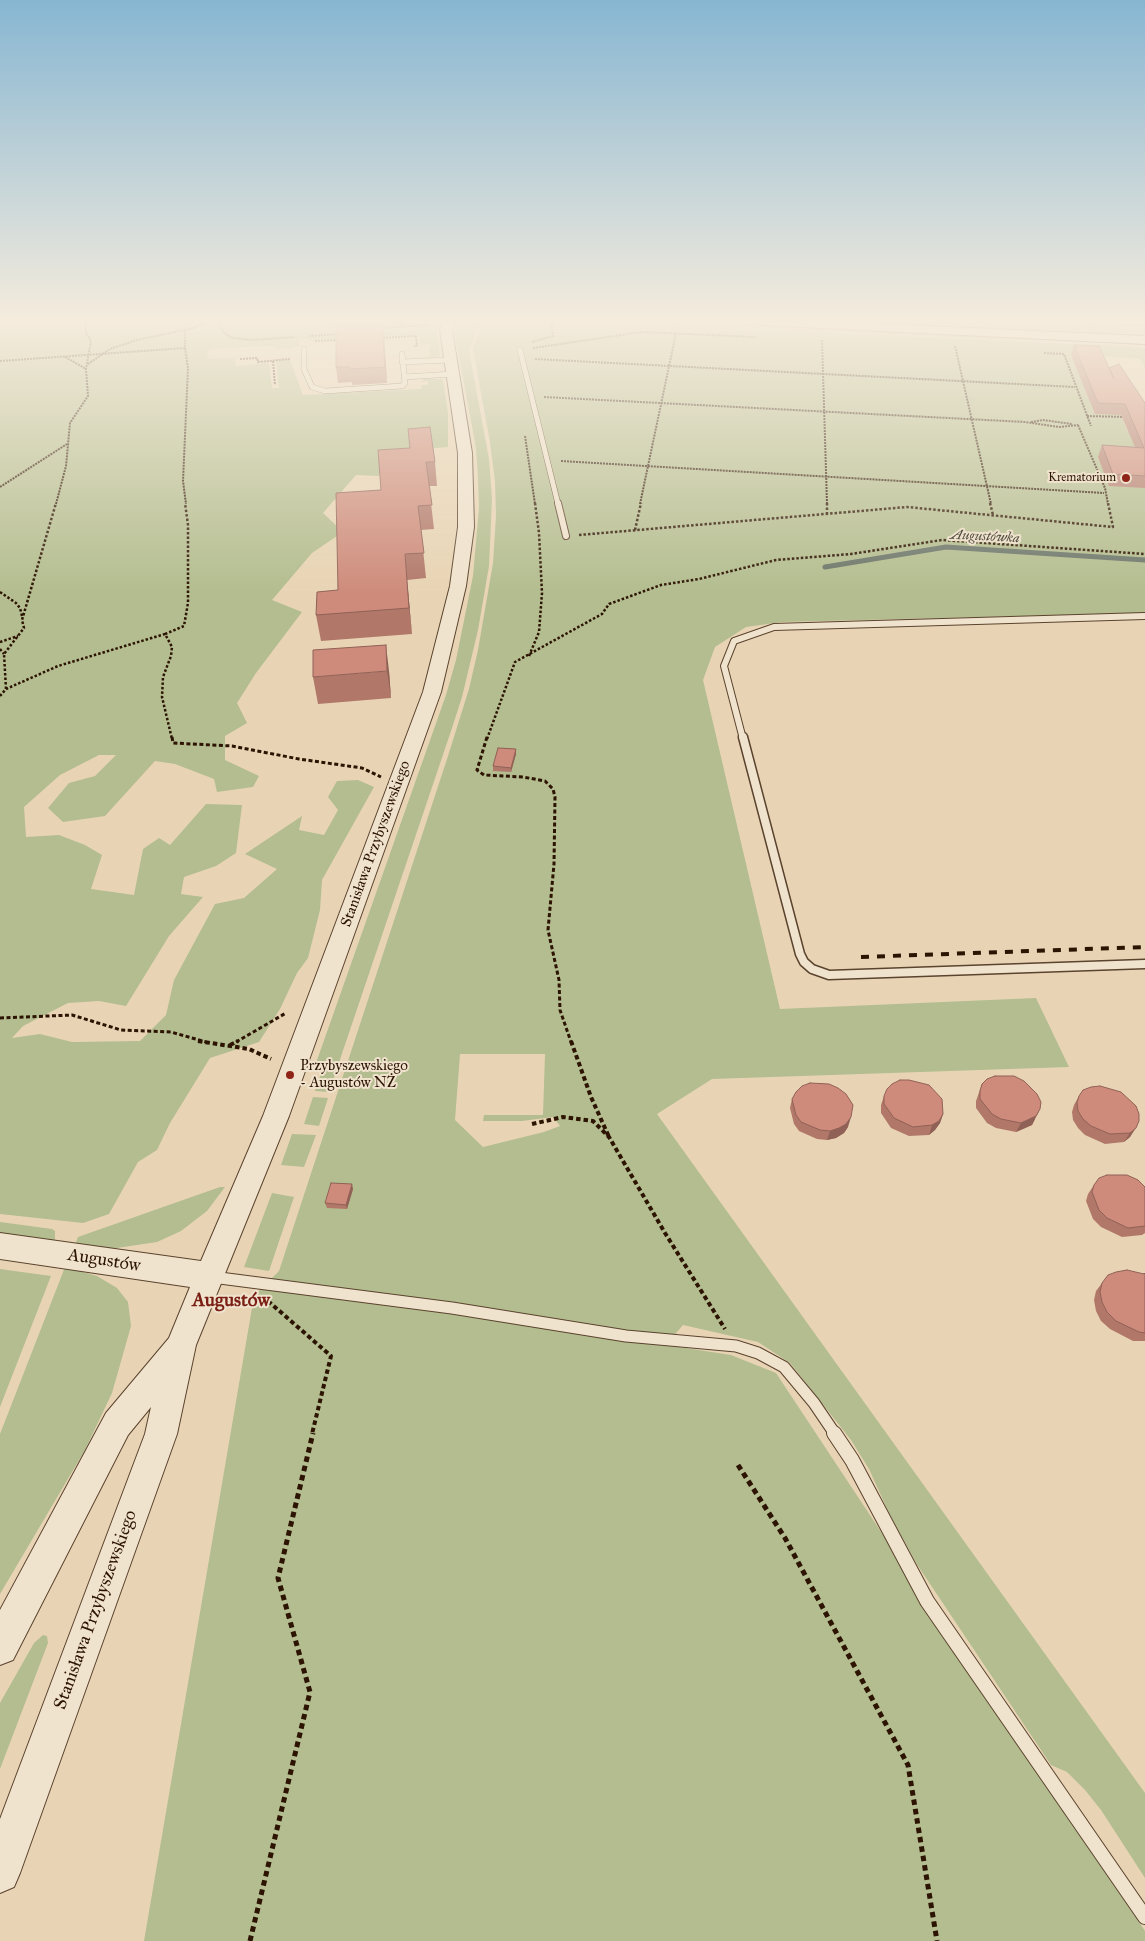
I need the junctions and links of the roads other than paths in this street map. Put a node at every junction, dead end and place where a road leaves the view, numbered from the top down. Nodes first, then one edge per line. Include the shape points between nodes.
1 (459, 413) edge
2 (535, 413) edge
3 (566, 536) road end
4 (1145, 616) edge
5 (1145, 964) edge
6 (0, 1246) edge
7 (209, 1276) junction
8 (181, 1345) junction
9 (0, 1647) edge
10 (0, 1872) edge
11 (1145, 1917) edge

1 - 7 street, Stanisława Przybyszewskiego via 466,473 466,527 449,627 432,692 276,1116
2 - 3 lane
4 - 5 lane via 774,627 734,641 724,666 800,954 812,969 829,975
6 - 7 street, Augustów
7 - 8 street, Stanisława Przybyszewskiego
7 - 11 lane via 452,1308 626,1336 736,1346 784,1367 814,1402 852,1460 927,1601
8 - 9 street, Stanisława Przybyszewskiego via 117,1424
8 - 10 street, Stanisława Przybyszewskiego via 161,1434

